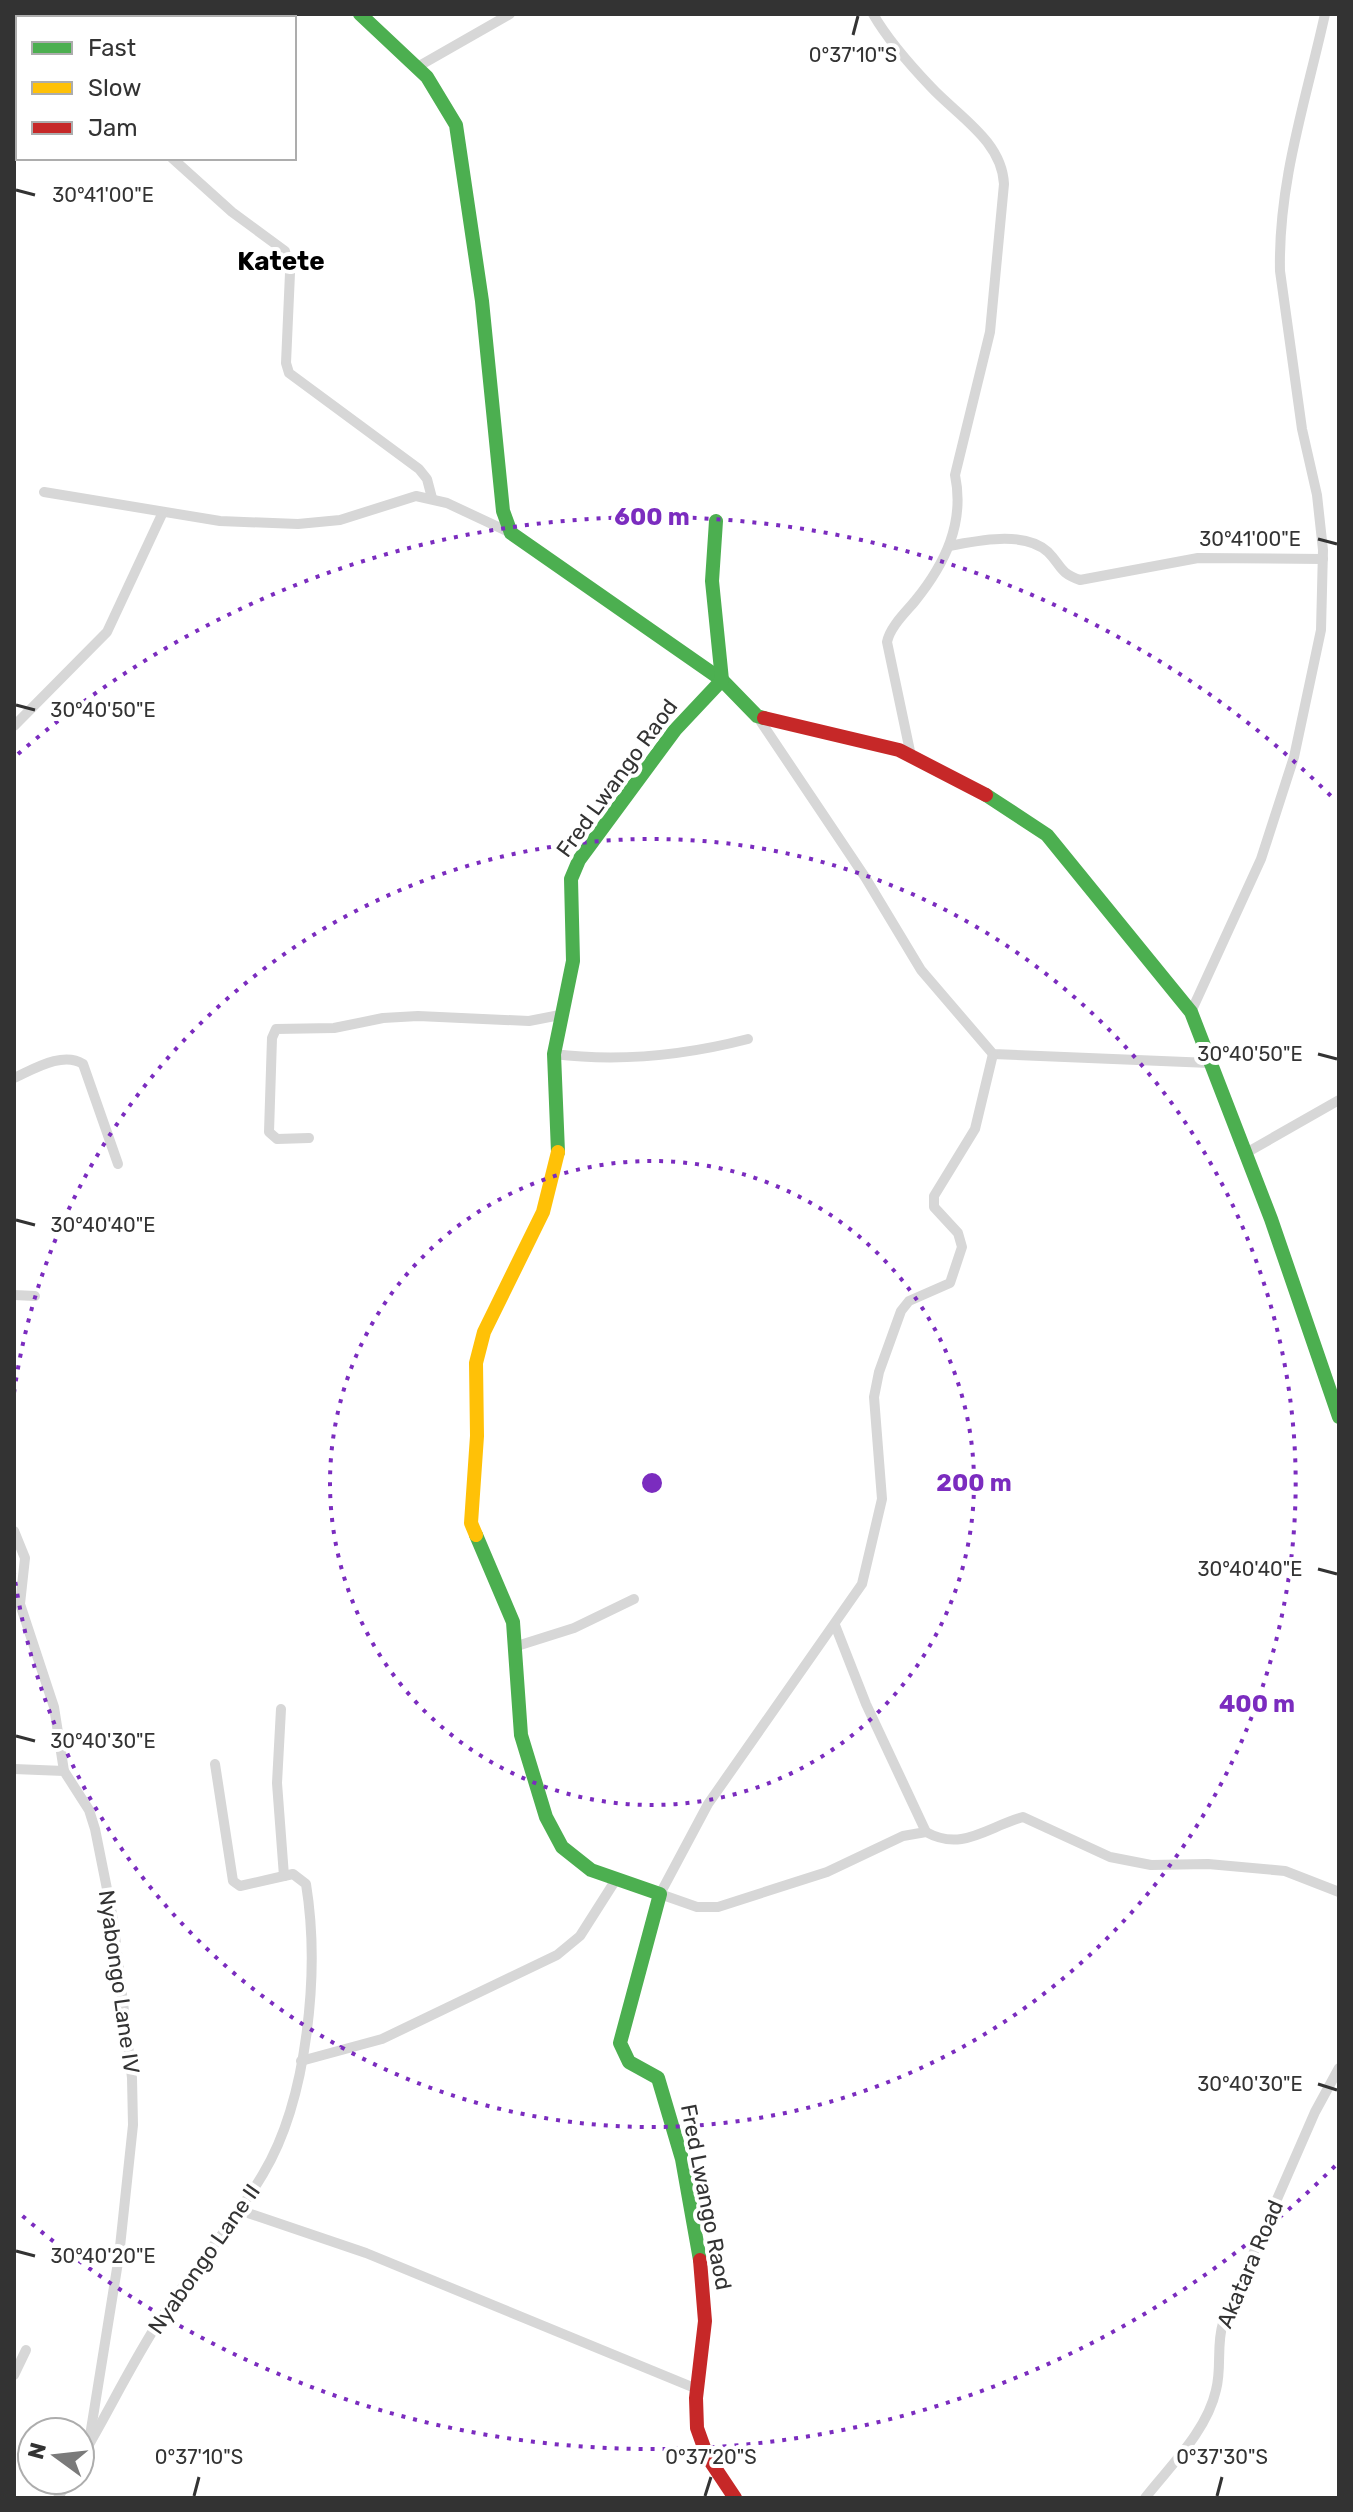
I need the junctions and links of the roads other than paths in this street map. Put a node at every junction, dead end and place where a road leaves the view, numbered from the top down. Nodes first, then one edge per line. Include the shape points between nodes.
1 (360, 14) edge
2 (510, 14) edge
3 (873, 14) edge
4 (1325, 14) edge
5 (419, 66) junction
6 (174, 160) edge
7 (44, 492) dead end
8 (432, 498) junction
9 (163, 512) junction
10 (716, 521) dead end
11 (511, 533) junction
12 (949, 546) junction
13 (1323, 559) junction
14 (722, 680) junction
15 (757, 716) junction
16 (14, 726) edge
17 (911, 756) junction
18 (1191, 1012) junction
19 (560, 1015) junction
20 (748, 1039) dead end
21 (554, 1054) junction
22 (993, 1054) junction
23 (1210, 1063) junction
24 (14, 1078) edge
25 (1339, 1100) edge
26 (309, 1138) dead end
27 (1246, 1153) junction
28 (118, 1164) dead end
29 (14, 1295) edge
30 (35, 1296) dead end
31 (1339, 1417) edge
32 (14, 1531) edge
33 (634, 1599) dead end
34 (835, 1625) junction
35 (517, 1646) junction
36 (281, 1709) dead end
37 (215, 1764) dead end
38 (14, 1769) edge
39 (64, 1771) junction
40 (926, 1832) junction
41 (284, 1876) junction
42 (615, 1881) junction
43 (1339, 1892) edge
44 (660, 1894) junction
45 (301, 2061) junction
46 (1339, 2068) edge
47 (239, 2210) junction
48 (26, 2350) dead end
49 (14, 2375) edge
50 (697, 2389) junction
51 (94, 2416) edge
52 (96, 2431) edge
53 (735, 2498) edge
54 (1145, 2498) edge

1 - 5 street
2 - 5 street
3 - 12 street via 930,87 992,148 1003,173 990,332 957,459 958,515
4 - 13 street via 1292,145 1279,230 1280,271
5 - 11 street via 445,100 462,150 494,398 501,496
6 - 8 street via 285,251 290,273 289,373 419,469
7 - 9 street
8 - 9 street via 395,500 320,523 220,521
8 - 11 street
9 - 16 street via 107,632
10 - 14 street via 712,606
11 - 14 street
12 - 13 street via 989,539 1022,542 1049,553 1063,574 1080,580 1198,558
12 - 17 street via 934,575 888,635
13 - 18 street via 1321,630 1294,757 1261,859
14 - 15 street
14 - 19 street, Fred Lwango Raod via 675,730 579,860 571,879 573,961
15 - 17 street
15 - 22 street via 921,970
17 - 18 street via 995,800 1047,835
18 - 23 street
19 - 21 street, Fred Lwango Raod
19 - 26 street via 529,1021 418,1016 334,1028 276,1029 269,1132 277,1139
20 - 21 street via 706,1050 592,1058
21 - 35 street, Fred Lwango Raod via 559,1146 553,1182 538,1223 497,1300 476,1363 471,1523 506,1600
22 - 23 street
22 - 34 street via 975,1129 934,1196 934,1207 958,1233 962,1247 956,1272 950,1283 909,1301 901,1311 879,1372 874,1397 882,1499 862,1584
23 - 27 street
24 - 28 street via 63,1059 83,1064
25 - 27 street
27 - 31 street
29 - 30 street
32 - 39 street, Nyabongo Lane IV via 25,1558 20,1604 54,1707
33 - 35 street via 574,1628
34 - 40 street
34 - 44 street via 708,1804
35 - 42 street, Fred Lwango Raod via 521,1735 546,1817 562,1847
36 - 41 street via 277,1783
37 - 41 street via 233,1881 240,1886
38 - 39 street
39 - 51 street, Nyabongo Lane IV via 95,1829 113,1919 134,2106 113,2305
40 - 43 street via 942,1841 961,1841 1023,1817 1110,1857 1151,1865 1285,1871
40 - 44 street via 903,1836 827,1872 718,1907 697,1907
41 - 45 street, Nyabongo Lane II via 304,1879 310,1919
42 - 44 street, Fred Lwango Raod
42 - 45 street via 580,1936 557,1955 382,2039
44 - 50 street, Fred Lwango Raod via 620,2043 629,2065 658,2078 689,2198 706,2328
45 - 47 street, Nyabongo Lane II via 278,2147
46 - 54 street, Akatara Road via 1223,2323 1217,2344 1217,2387 1209,2412
47 - 50 street via 366,2253
47 - 52 street, Nyabongo Lane II via 161,2318
48 - 49 street
50 - 53 street, Fred Lwango Raod via 697,2428 706,2454

